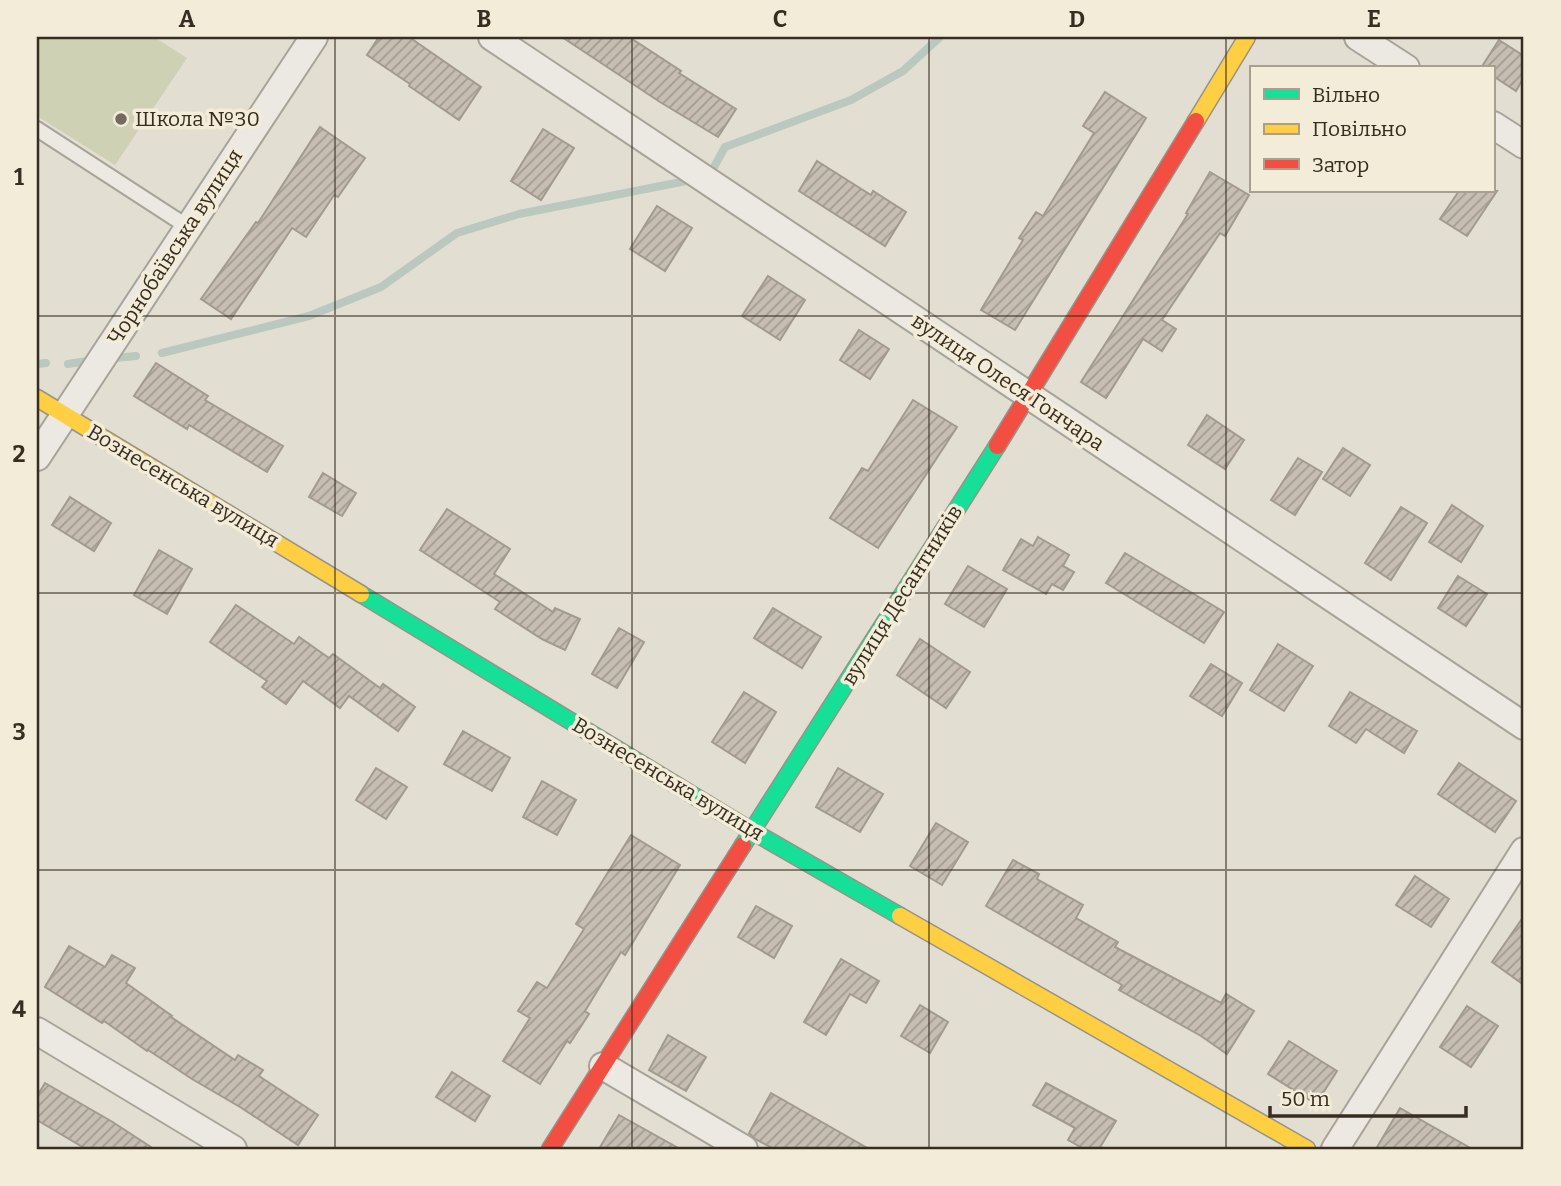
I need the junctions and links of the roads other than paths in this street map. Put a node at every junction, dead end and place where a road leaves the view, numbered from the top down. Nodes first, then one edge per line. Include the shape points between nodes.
1 (314, 37) edge
2 (492, 37) edge
3 (1247, 37) edge
4 (1358, 37) edge
5 (1403, 66) edge
6 (1494, 126) edge
7 (37, 129) edge
8 (1524, 145) edge
9 (188, 227) junction
10 (1029, 395) junction
11 (37, 398) edge
12 (65, 416) junction
13 (37, 457) edge
14 (1524, 726) edge
15 (752, 831) junction
16 (1524, 851) edge
17 (37, 1031) edge
18 (603, 1066) junction
19 (233, 1149) edge
20 (550, 1149) edge
21 (744, 1149) edge
22 (1307, 1149) edge
23 (1335, 1149) edge

1 - 9 street, Чорнобаївська вулиця
2 - 10 street, вулиця Олеся Гончара
3 - 10 street, вулиця Десантників
4 - 5 street
6 - 8 street
7 - 9 lane
9 - 12 street, Чорнобаївська вулиця
10 - 14 street, вулиця Олеся Гончара
10 - 15 street, вулиця Десантників
11 - 12 street, Вознесенська вулиця
12 - 13 street, Чорнобаївська вулиця
12 - 15 street, Вознесенська вулиця
15 - 18 street, вулиця Десантників
15 - 22 street, Вознесенська вулиця
16 - 23 street
17 - 19 street
18 - 20 street, вулиця Десантників
18 - 21 street

